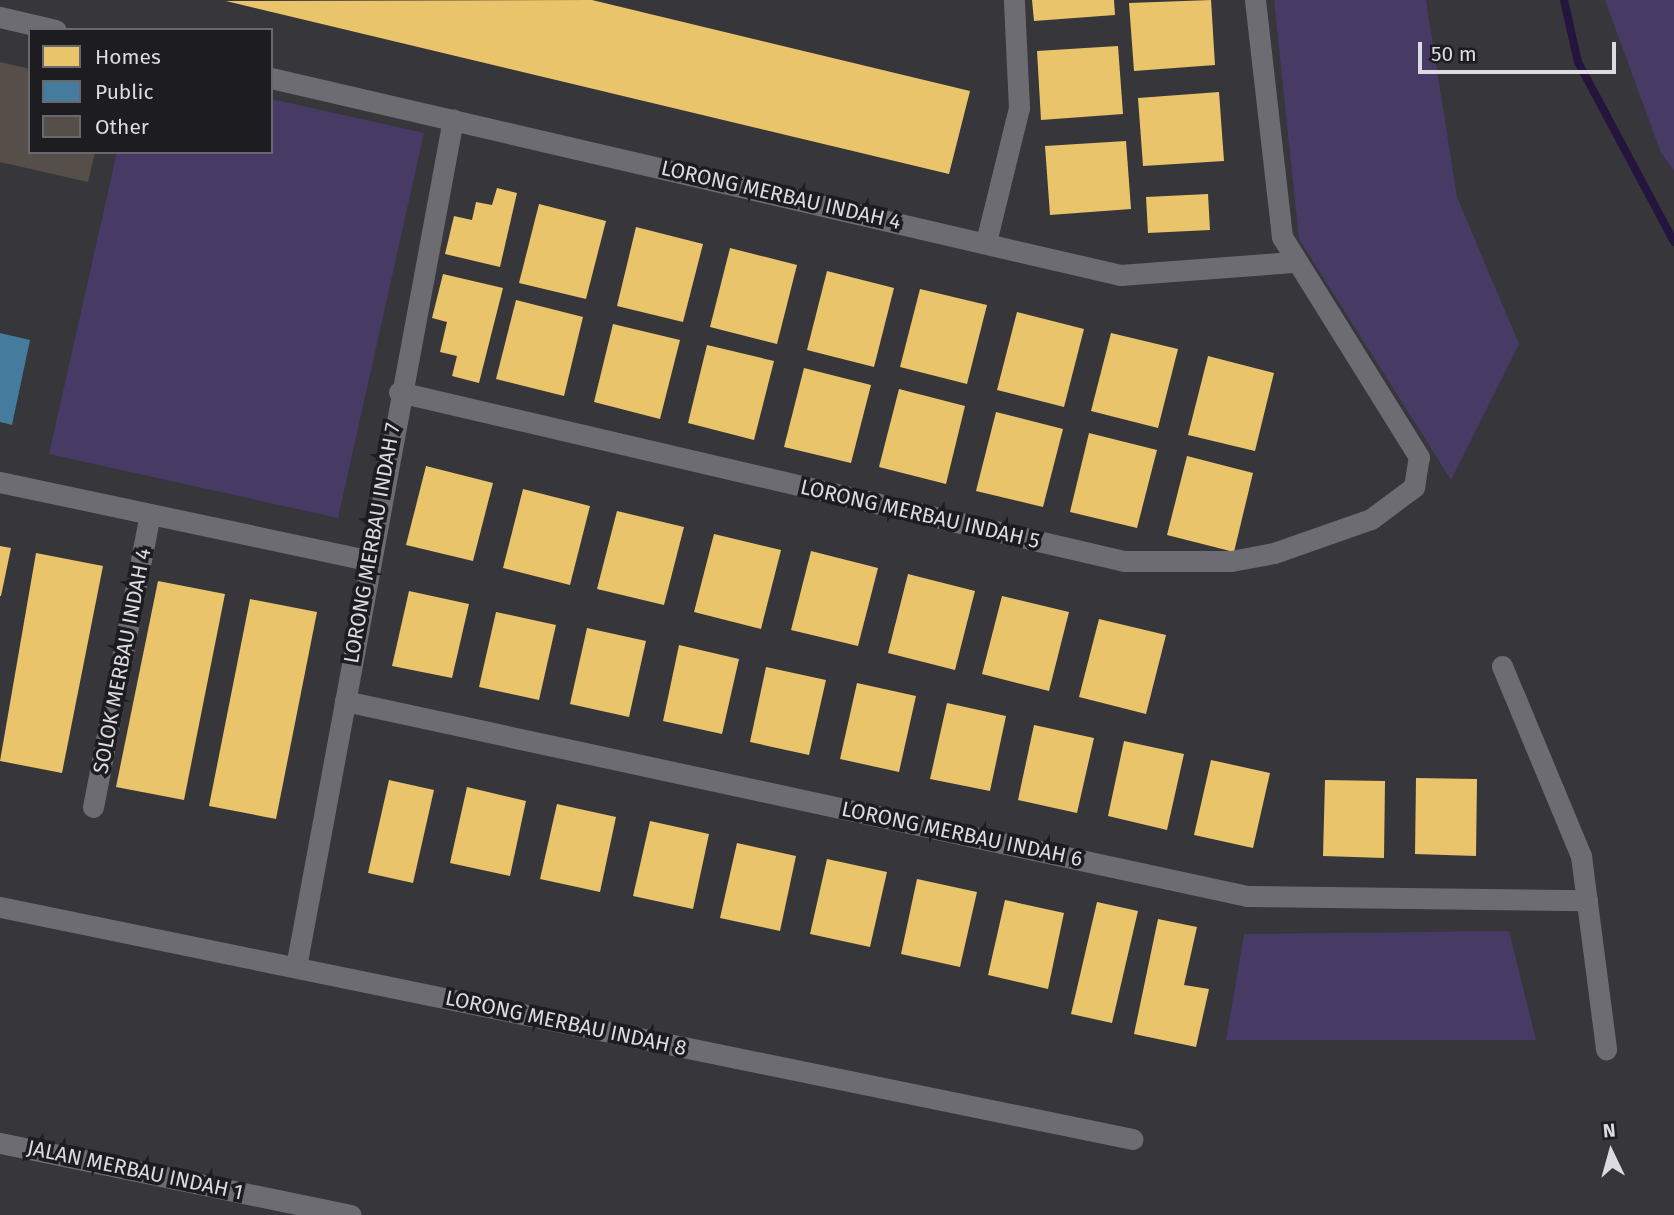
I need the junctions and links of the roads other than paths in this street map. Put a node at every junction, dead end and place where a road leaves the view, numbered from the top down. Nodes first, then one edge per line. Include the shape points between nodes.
1 (1014, 0) edge
2 (1255, 0) edge
3 (0, 17) edge
4 (47, 28) edge
5 (273, 78) edge
6 (453, 119) junction
7 (986, 242) junction
8 (1293, 262) junction
9 (399, 393) junction
10 (0, 482) edge
11 (150, 514) junction
12 (367, 560) junction
13 (1502, 666) dead end
14 (345, 701) junction
15 (93, 807) dead end
16 (1587, 900) junction
17 (0, 907) edge
18 (296, 967) junction
19 (1606, 1049) dead end
20 (1132, 1139) dead end
21 (0, 1143) edge
22 (351, 1215) edge

1 - 7 street via 1019,108
2 - 8 street via 1276,215
3 - 4 street
5 - 6 street, LORONG MERBAU INDAH 4
6 - 7 street, LORONG MERBAU INDAH 4
6 - 9 street, LORONG MERBAU INDAH 7
7 - 8 street, LORONG MERBAU INDAH 4 via 1120,275
8 - 9 street, LORONG MERBAU INDAH 5 via 1414,442 1420,472 1402,502 1371,519 1274,553 1177,565 1065,548
9 - 12 street, LORONG MERBAU INDAH 7
10 - 11 street
11 - 12 street
11 - 15 street, SOLOK MERBAU INDAH 4
12 - 14 street, LORONG MERBAU INDAH 7
13 - 16 street via 1581,856
14 - 16 street, LORONG MERBAU INDAH 6 via 1247,896
14 - 18 street, LORONG MERBAU INDAH 7
16 - 19 street
17 - 18 street, LORONG MERBAU INDAH 8
18 - 20 street, LORONG MERBAU INDAH 8
21 - 22 street, JALAN MERBAU INDAH 1

